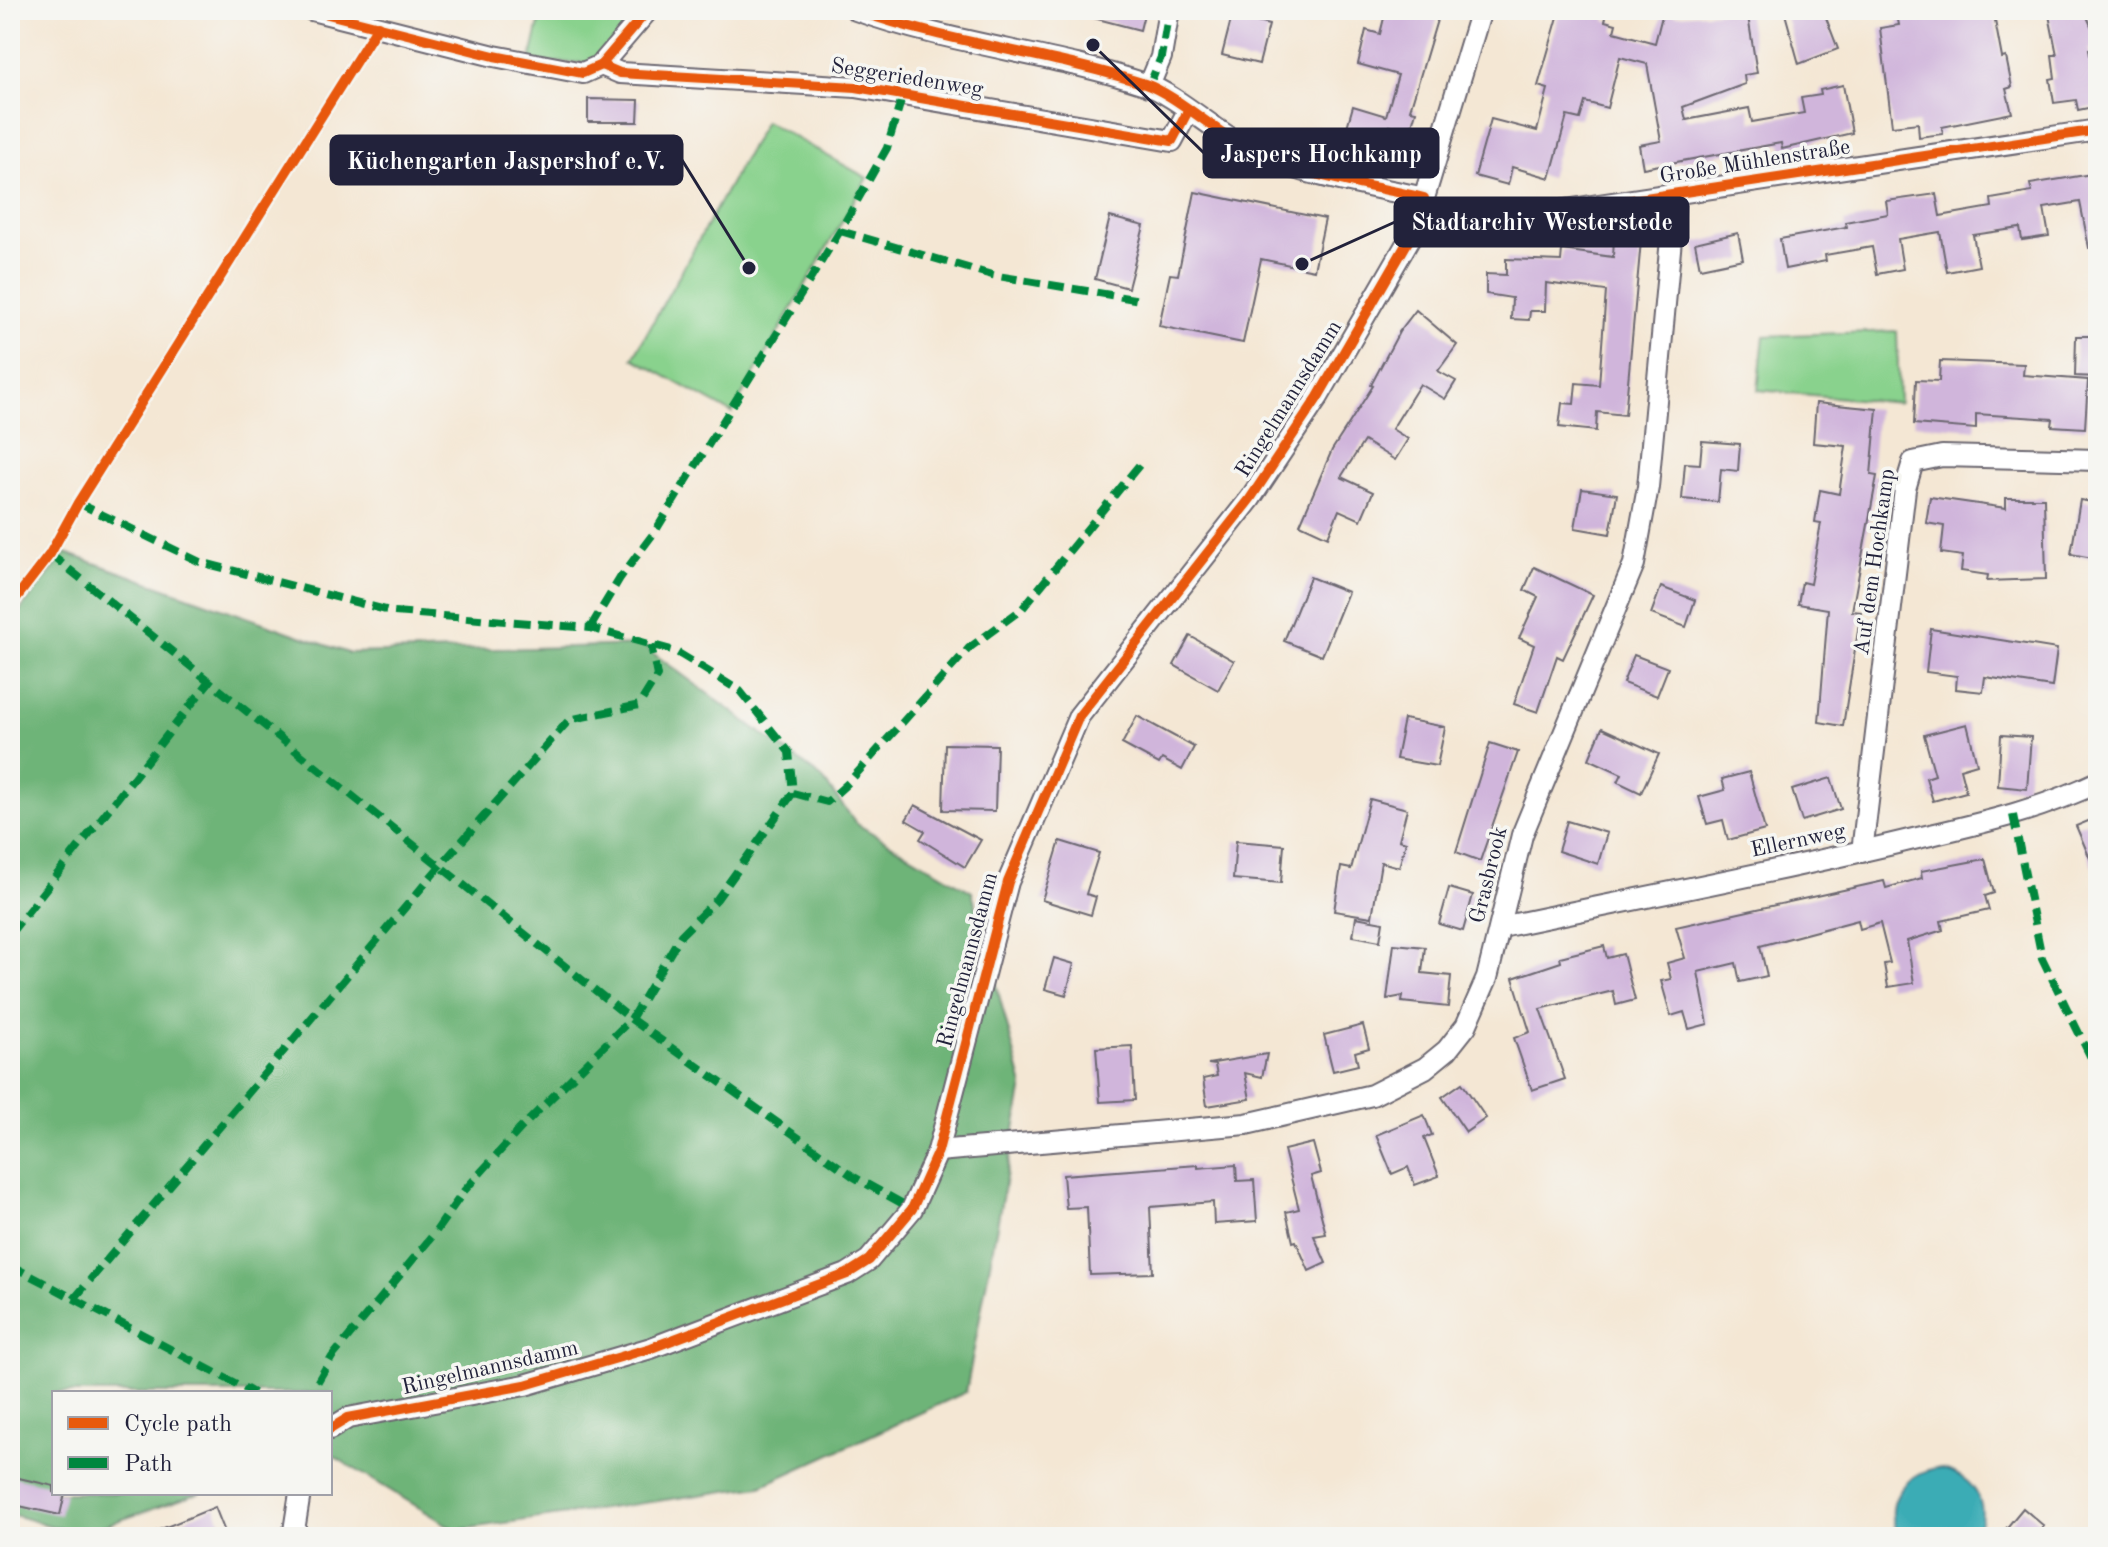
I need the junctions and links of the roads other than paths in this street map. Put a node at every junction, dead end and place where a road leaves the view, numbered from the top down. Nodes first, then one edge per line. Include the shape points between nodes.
1 (312, 10) edge
2 (648, 10) edge
3 (856, 10) edge
4 (1169, 10) edge
5 (1481, 10) edge
6 (601, 65) junction
7 (1149, 86) junction
8 (1188, 111) junction
9 (2098, 130) edge
10 (1675, 196) junction
11 (1422, 205) junction
12 (2098, 460) edge
13 (2098, 782) edge
14 (1862, 852) junction
15 (1501, 927) junction
16 (938, 1151) junction
17 (332, 1428) edge
18 (300, 1495) edge
19 (293, 1537) edge

1 - 6 street, Seggeriedenweg via 583,73
2 - 6 street
3 - 7 street, Große Mühlenstraße via 899,26 1087,67
4 - 7 street via 1161,57
5 - 11 street, Ringelmannsdamm
6 - 8 street, Seggeriedenweg via 620,73 856,87 1172,141
7 - 8 street, Große Mühlenstraße
8 - 11 street, Große Mühlenstraße via 1253,151
9 - 10 street, Große Mühlenstraße
10 - 11 street, Große Mühlenstraße via 1472,224 1440,221
10 - 15 street, Grasbrook via 1651,457 1634,564 1522,835
11 - 16 street, Ringelmannsdamm via 1414,231 1318,397 1250,499 1079,716 1008,882
12 - 14 street, Auf dem Hochkamp via 1942,456 1913,462 1905,489
13 - 14 street, Ellernweg via 2013,815
14 - 15 street, Ellernweg
15 - 16 street, Grasbrook via 1466,1026 1425,1068 1372,1095 1246,1124
16 - 17 street, Ringelmannsdamm via 912,1209 869,1260 847,1274 637,1352 525,1385 348,1418
18 - 19 street

